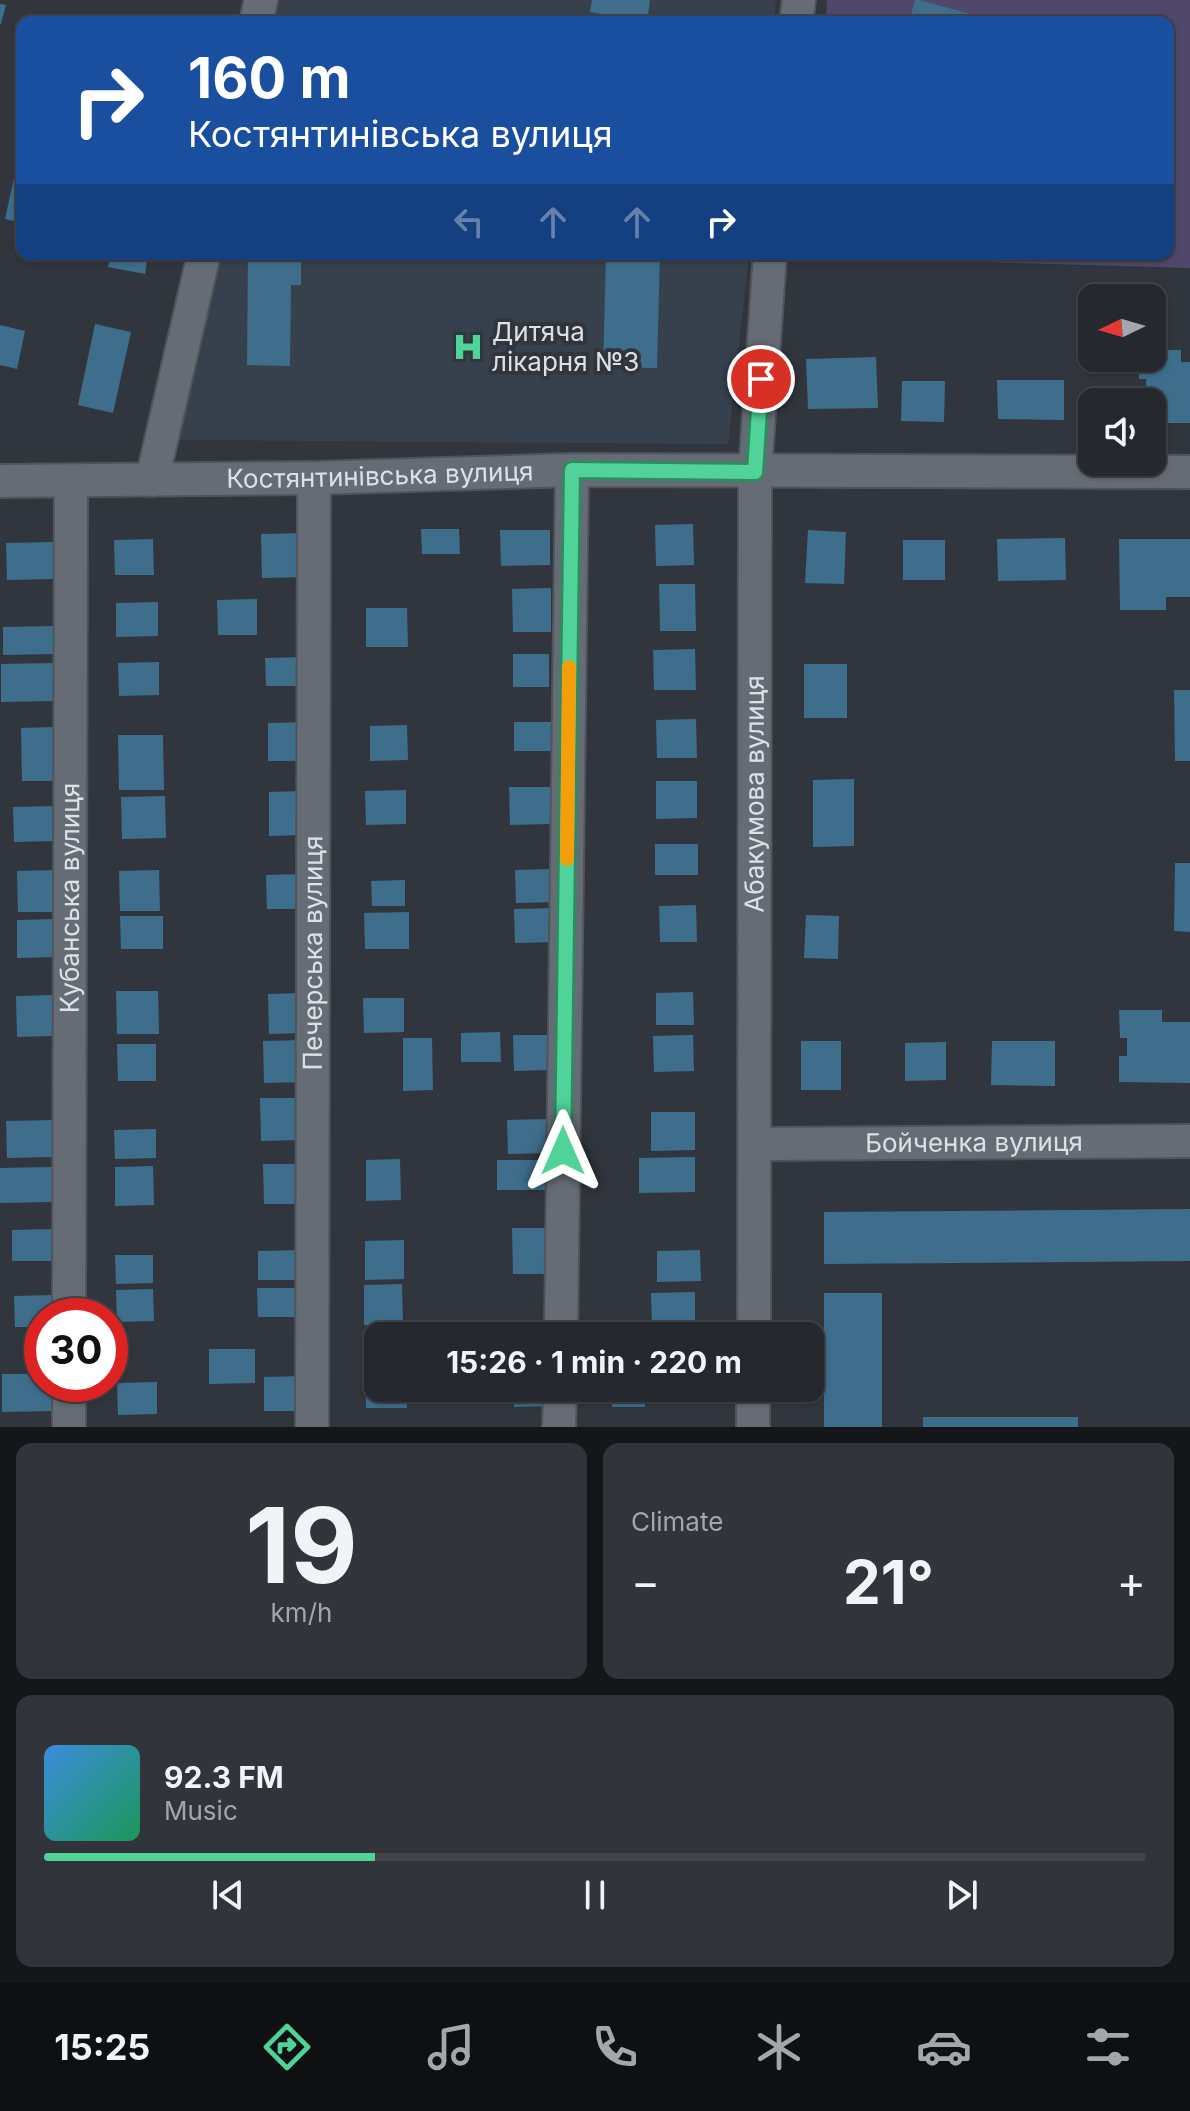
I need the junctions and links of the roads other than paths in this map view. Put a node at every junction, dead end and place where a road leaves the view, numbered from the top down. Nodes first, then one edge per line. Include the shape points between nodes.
1 (203, 260) edge
2 (770, 260) edge
3 (572, 470) junction
4 (755, 472) junction
5 (1190, 472) edge
6 (314, 478) junction
7 (152, 480) junction
8 (0, 481) edge
9 (71, 482) junction
10 (1190, 1141) edge
11 (756, 1144) junction
12 (69, 1298) edge
13 (561, 1322) edge
14 (754, 1322) edge
15 (69, 1402) edge
16 (560, 1402) edge
17 (753, 1402) edge
18 (69, 1427) edge
19 (312, 1427) edge
20 (559, 1427) edge
21 (753, 1427) edge

1 - 7 street
2 - 4 street, Абакумова вулиця
3 - 4 street, Костянтинівська вулиця
3 - 6 street, Костянтинівська вулиця
3 - 13 street
4 - 5 street, Костянтинівська вулиця
4 - 11 street, Абакумова вулиця
6 - 7 street, Костянтинівська вулиця
6 - 19 street, Печерська вулиця
7 - 9 street, Костянтинівська вулиця
8 - 9 street, Костянтинівська вулиця
9 - 12 street, Кубанська вулиця
10 - 11 street, Бойченка вулиця
11 - 14 street, Абакумова вулиця
15 - 18 street
16 - 20 street
17 - 21 street

